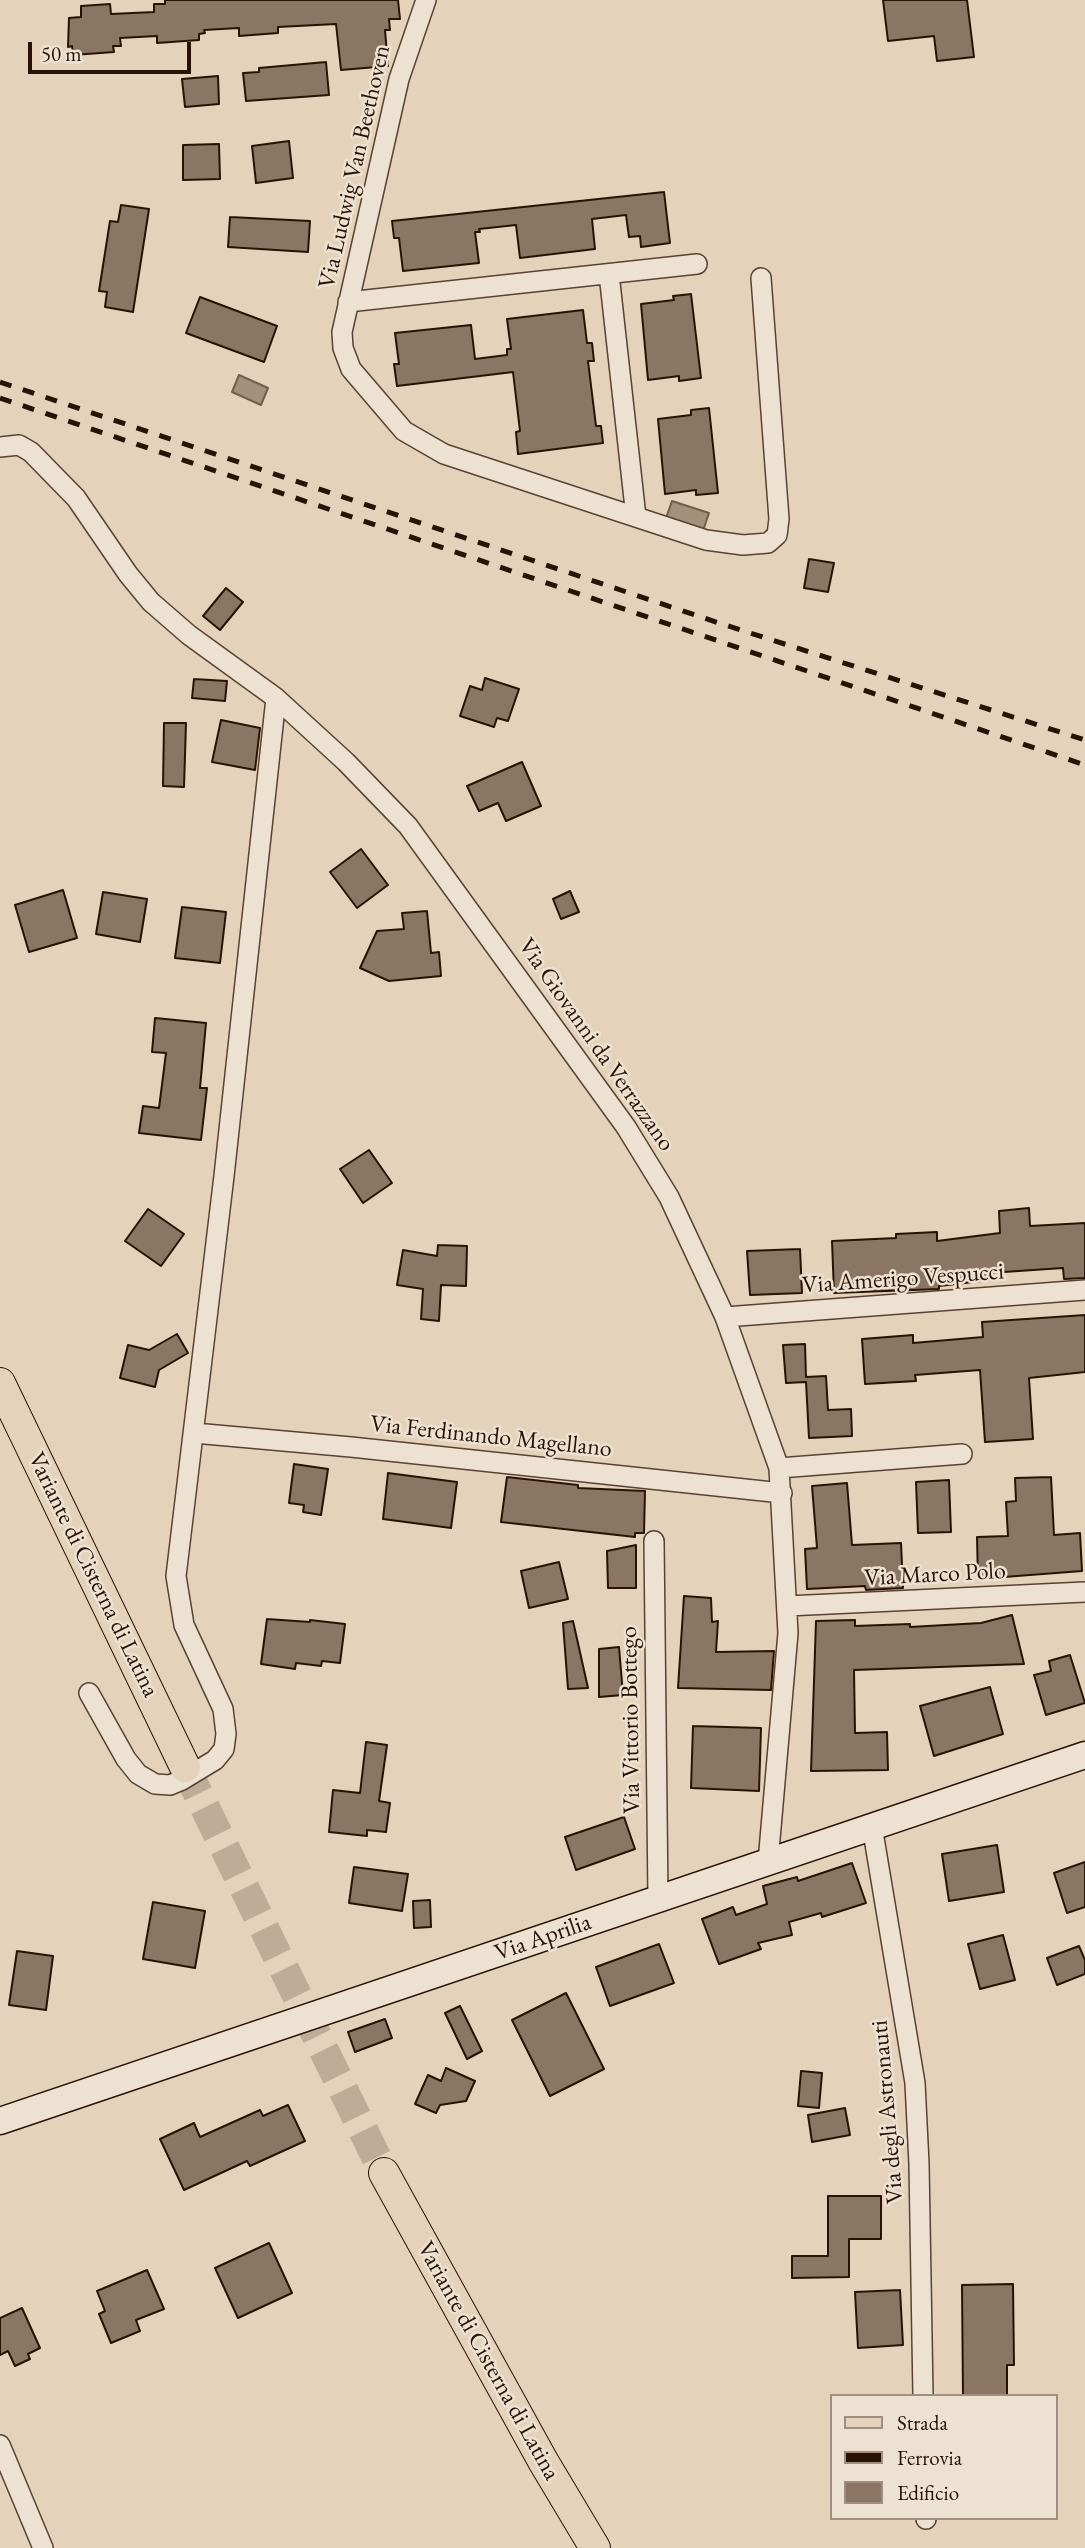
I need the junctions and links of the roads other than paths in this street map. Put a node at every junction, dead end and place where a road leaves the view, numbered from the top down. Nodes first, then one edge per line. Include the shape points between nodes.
1 (426, 0) edge
2 (697, 264) dead end
3 (609, 274) junction
4 (761, 278) dead end
5 (348, 303) junction
6 (0, 447) edge
7 (636, 517) junction
8 (276, 698) junction
9 (1085, 1290) edge
10 (725, 1317) junction
11 (0, 1383) edge
12 (194, 1433) junction
13 (962, 1454) dead end
14 (779, 1468) junction
15 (782, 1493) junction
16 (654, 1541) dead end
17 (1085, 1592) edge
18 (788, 1606) junction
19 (89, 1693) dead end
20 (1085, 1755) edge
21 (185, 1767) tunnel mouth
22 (872, 1826) junction
23 (768, 1862) junction
24 (658, 1899) junction
25 (0, 2121) edge
26 (384, 2173) tunnel mouth
27 (923, 2394) edge
28 (0, 2445) edge
29 (43, 2548) edge
30 (595, 2548) edge

1 - 5 street, Via Ludwig Van Beethoven via 399,79
2 - 3 street
3 - 5 street
3 - 7 street
4 - 7 street via 777,535 762,545 724,544
5 - 7 street, Via Ludwig Van Beethoven via 343,348 355,375 400,428 444,454
6 - 8 street, Via Giovanni da Verrazzano via 19,445 31,452 76,498 151,602
8 - 10 street, Via Giovanni da Verrazzano via 365,781 446,875 646,1156 676,1209
8 - 12 street
9 - 10 street, Via Amerigo Vespucci
10 - 14 street, Via Giovanni da Verrazzano
11 - 21 main road, Variante di Cisterna di Latina
12 - 15 street, Via Ferdinando Magellano
12 - 19 street via 176,1591 184,1625 222,1709 224,1749 215,1760 176,1783 150,1782 126,1759
13 - 14 street
14 - 15 street, Via Giovanni da Verrazzano
15 - 18 street, Via Giovanni da Verrazzano
16 - 24 street, Via Vittorio Bottego
17 - 18 street, Via Marco Polo
18 - 23 street, Via Giovanni da Verrazzano
20 - 22 street, Via Aprilia
22 - 23 street, Via Aprilia
22 - 27 street, Via degli Astronauti via 915,2083
23 - 24 street, Via Aprilia
24 - 25 street, Via Aprilia
26 - 30 main road, Variante di Cisterna di Latina
28 - 29 street

